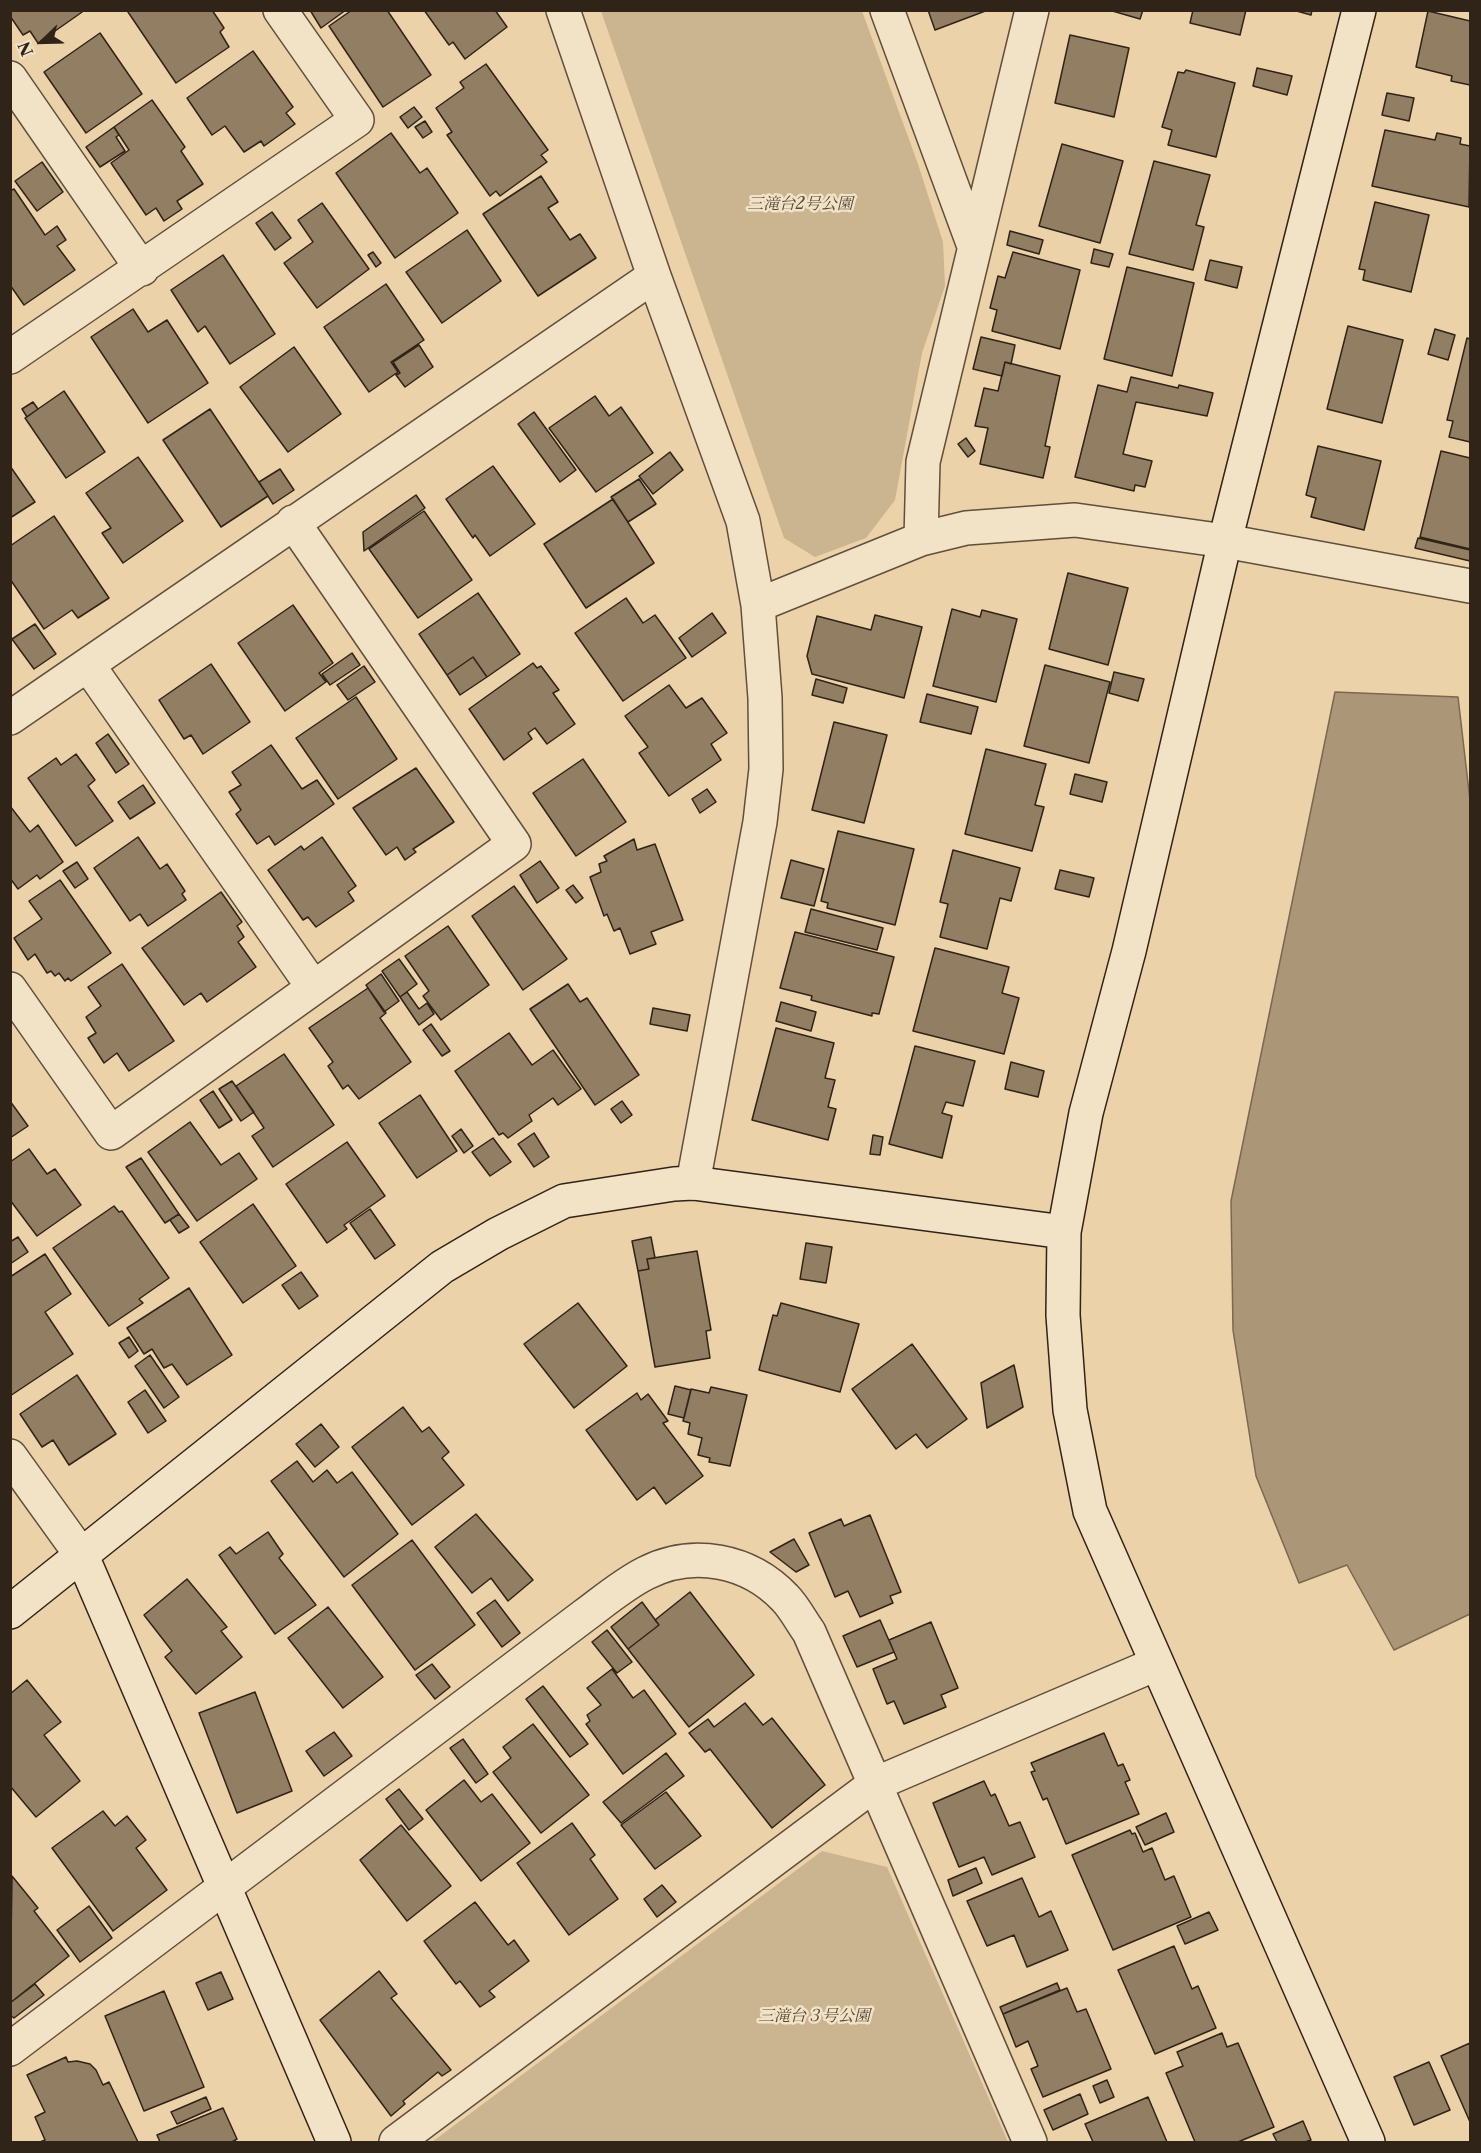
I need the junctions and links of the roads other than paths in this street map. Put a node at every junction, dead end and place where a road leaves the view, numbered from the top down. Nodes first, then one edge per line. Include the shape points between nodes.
1 (280, 10) edge
2 (563, 10) edge
3 (887, 10) edge
4 (1032, 10) edge
5 (1359, 10) edge
6 (10, 78) edge
7 (974, 246) junction
8 (142, 269) junction
9 (654, 276) junction
10 (10, 357) edge
11 (293, 522) junction
12 (921, 538) junction
13 (1225, 541) junction
14 (1470, 586) edge
15 (758, 605) junction
16 (88, 665) junction
17 (10, 718) edge
18 (313, 987) junction
19 (10, 989) edge
20 (693, 1183) junction
21 (1064, 1232) junction
22 (10, 1456) edge
23 (82, 1556) junction
24 (10, 1612) edge
25 (1156, 1664) junction
26 (875, 1784) junction
27 (223, 1888) junction
28 (10, 2049) edge
29 (334, 2142) edge
30 (396, 2142) edge
31 (1030, 2142) edge
32 (1368, 2142) edge

1 - 8 street via 357,120
2 - 9 street
3 - 7 street
4 - 7 street
5 - 13 street
6 - 8 street
7 - 12 street via 923,462
8 - 10 street
9 - 11 street
9 - 15 street via 743,521
11 - 16 street
11 - 18 street via 514,844
12 - 13 street via 966,528 1075,520
12 - 15 street
13 - 14 street
13 - 21 street via 1129,951 1086,1113
15 - 20 street via 766,769 760,822
16 - 17 street
16 - 18 street
18 - 19 street via 111,1133
20 - 21 street
20 - 23 street via 564,1201 442,1267
21 - 25 street via 1063,1315 1070,1410 1090,1511
22 - 23 street
23 - 24 street
23 - 27 street
25 - 26 street
25 - 32 street
26 - 27 street via 809,1632 786,1599 759,1575 730,1564 682,1560 646,1573 585,1615
26 - 30 street
26 - 31 street
27 - 28 street
27 - 29 street

